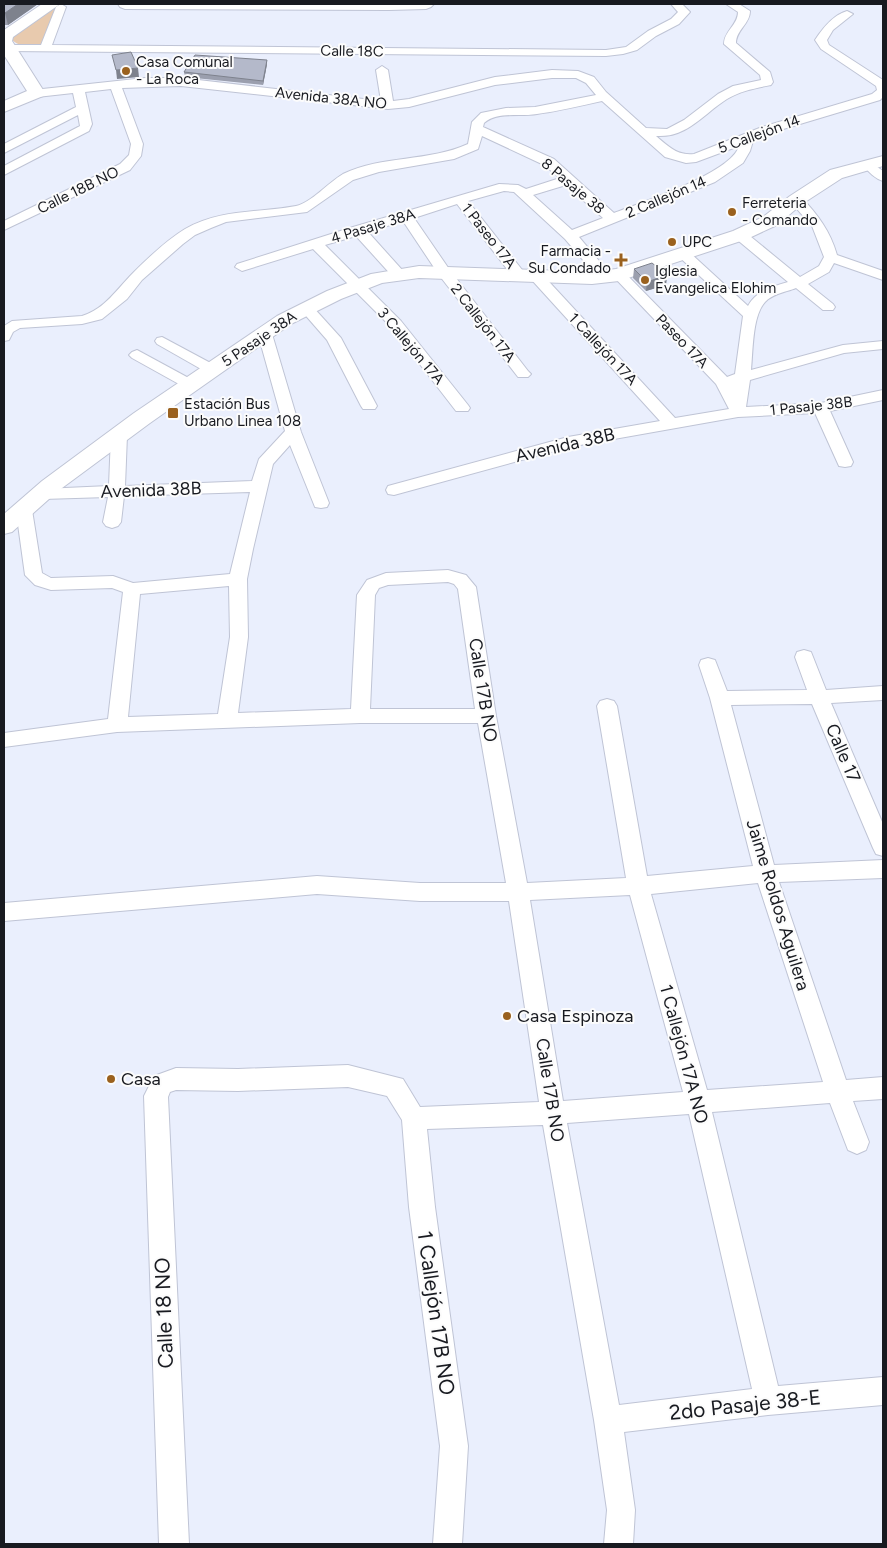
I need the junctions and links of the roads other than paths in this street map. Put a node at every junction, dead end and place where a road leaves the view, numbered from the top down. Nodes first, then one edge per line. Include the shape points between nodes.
1 (125, 4) edge
2 (426, 4) edge
3 (731, 4) edge
4 (57, 6) edge
5 (680, 8) edge
6 (847, 14) dead end
7 (46, 47) junction
8 (7, 48) junction
9 (382, 70) dead end
10 (115, 85) junction
11 (78, 88) junction
12 (883, 91) edge
13 (38, 93) junction
14 (605, 97) junction
15 (388, 105) junction
16 (4, 107) edge
17 (82, 109) junction
18 (477, 129) junction
19 (642, 131) junction
20 (747, 139) junction
21 (4, 149) edge
22 (879, 168) edge
23 (4, 171) edge
24 (568, 180) junction
25 (524, 194) junction
26 (460, 199) junction
27 (796, 200) junction
28 (406, 216) junction
29 (613, 220) junction
30 (4, 226) edge
31 (358, 230) junction
32 (570, 236) junction
33 (740, 236) junction
34 (316, 244) junction
35 (684, 254) junction
36 (831, 257) junction
37 (242, 267) dead end
38 (444, 272) junction
39 (399, 275) junction
40 (526, 275) junction
41 (612, 276) junction
42 (883, 276) edge
43 (799, 283) junction
44 (357, 287) junction
45 (828, 307) dead end
46 (307, 308) junction
47 (750, 315) junction
48 (265, 334) junction
49 (4, 337) edge
50 (162, 341) dead end
51 (883, 345) edge
52 (137, 355) dead end
53 (213, 370) junction
54 (523, 374) dead end
55 (742, 378) junction
56 (722, 382) junction
57 (191, 385) junction
58 (883, 395) edge
59 (369, 406) dead end
60 (462, 408) dead end
61 (821, 408) junction
62 (738, 412) junction
63 (671, 423) junction
64 (293, 432) junction
65 (119, 435) junction
66 (845, 462) dead end
67 (258, 486) junction
68 (394, 490) dead end
69 (117, 491) junction
70 (43, 494) junction
71 (321, 503) dead end
72 (24, 510) junction
73 (112, 522) dead end
74 (4, 526) edge
75 (238, 579) junction
76 (132, 589) junction
77 (804, 657) dead end
78 (708, 665) dead end
79 (883, 693) edge
80 (819, 697) junction
81 (720, 698) junction
82 (607, 706) dead end
83 (360, 716) junction
84 (486, 716) junction
85 (227, 722) junction
86 (117, 726) junction
87 (4, 740) edge
88 (883, 848) edge
89 (883, 869) edge
90 (766, 874) junction
91 (638, 886) junction
92 (518, 892) junction
93 (4, 912) edge
94 (162, 1084) joint
95 (883, 1088) edge
96 (838, 1092) junction
97 (698, 1102) junction
98 (553, 1113) junction
99 (414, 1118) junction
100 (857, 1142) dead end
101 (883, 1391) edge
102 (768, 1401) junction
103 (608, 1420) junction
104 (174, 1544) edge
105 (447, 1544) edge
106 (619, 1544) edge

1 - 2 street
3 - 19 street via 744,12 744,18 730,38 730,44 766,74 767,82 737,89 669,133
4 - 7 street
4 - 8 street via 6,35
5 - 7 street, Calle 18C via 673,23 652,33 635,47 616,51 560,54
6 - 12 street via 829,28 821,40 825,47 881,84
7 - 8 street, Calle 18C
8 - 13 street
9 - 15 street
10 - 11 street
10 - 15 street, Avenida 38A NO via 182,82
10 - 30 street, Calle 18B NO via 137,144 135,156 125,167
11 - 13 street
11 - 17 street
12 - 20 street, 5 Callejón 14 via 876,97 783,124
13 - 16 street
14 - 15 street, Avenida 38A NO via 590,80 578,75 552,74 495,82
14 - 18 street via 535,111 485,116 478,122
14 - 19 street, Avenida 38A NO
17 - 21 street
17 - 23 street via 87,119 80,132
18 - 24 street, 8 Pasaje 38 via 549,162
18 - 49 street via 474,146 454,155 377,168 348,177 302,209 224,218 190,232 97,316 17,324 7,330
19 - 20 street, 5 Callejón 14 via 669,154 686,159
20 - 29 street, 2 Callejón 14 via 738,160 726,170
22 - 27 street via 836,174
24 - 25 street
24 - 29 street, 8 Pasaje 38
25 - 26 street, 4 Pasaje 38A via 518,189 504,187
25 - 32 street, Paseo 17A
26 - 28 street, 4 Pasaje 38A
26 - 40 street, 1 Paseo 17A
27 - 33 street via 770,221
27 - 36 street via 820,224
28 - 31 street, 4 Pasaje 38A
28 - 38 street, 2 Callejón 17A
29 - 32 street, 2 Callejón 14
31 - 34 street, 4 Pasaje 38A
31 - 39 street
32 - 41 street, Paseo 17A
33 - 35 street
33 - 43 street
34 - 37 street, 4 Pasaje 38A
34 - 44 street, 3 Callejón 17A
35 - 41 street
35 - 47 street
36 - 42 street
36 - 43 street via 824,269
38 - 39 street, 5 Pasaje 38A
38 - 40 street, 5 Pasaje 38A
38 - 54 street, 2 Callejón 17A
39 - 44 street, 5 Pasaje 38A via 378,278
40 - 41 street, 5 Pasaje 38A
40 - 63 street, 1 Callejón 17A
41 - 56 street, Paseo 17A
43 - 45 street
43 - 47 street via 759,299
44 - 46 street, 5 Pasaje 38A
44 - 60 street, 3 Callejón 17A via 396,324
46 - 48 street, 5 Pasaje 38A
46 - 59 street via 334,338
47 - 55 street
48 - 53 street, 5 Pasaje 38A
48 - 64 street
50 - 53 street
51 - 55 street via 843,349
52 - 57 street
53 - 57 street, 5 Pasaje 38A
55 - 56 street
55 - 62 street
56 - 62 street, Paseo 17A
57 - 65 street, 5 Pasaje 38A
58 - 61 street, 1 Pasaje 38B
61 - 62 street, 1 Pasaje 38B
61 - 66 street
62 - 63 street, Avenida 38B
63 - 68 street, Avenida 38B via 568,442
64 - 67 street via 265,463
64 - 71 street
65 - 69 street
65 - 70 street, 5 Pasaje 38A
67 - 69 street, Avenida 38B
67 - 75 street
69 - 70 street, Avenida 38B
69 - 73 street
70 - 72 street, 5 Pasaje 38A
72 - 74 street, 5 Pasaje 38A
72 - 76 street via 34,575 51,584 113,582
75 - 76 street
75 - 85 street via 239,637
76 - 86 street
77 - 80 street, Calle 17
78 - 81 street, Jaime Roldos Aguilera
79 - 80 street
80 - 81 street
80 - 88 street, Calle 17
81 - 90 street, Jaime Roldos Aguilera
82 - 91 street, 1 Callejón 17A NO
83 - 84 street
83 - 84 street, Calle 17B NO via 366,595 373,584 386,579 448,576 460,578 467,587
83 - 85 street
84 - 92 street, Calle 17B NO
85 - 86 street
86 - 87 street
89 - 90 street
90 - 91 street
90 - 96 street, Jaime Roldos Aguilera
91 - 92 street
91 - 97 street, 1 Callejón 17A NO
92 - 93 street via 420,892 317,885
92 - 98 street, Calle 17B NO
94 - 99 street, 1 Callejón 17B NO via 176,1079 348,1076 395,1087
94 - 104 street, Calle 18 NO via 156,1096
95 - 96 street
96 - 97 street
96 - 100 street, Jaime Roldos Aguilera
97 - 98 street
97 - 102 street, 1 Callejón 17A NO
98 - 99 street
98 - 103 street, Calle 17B NO
99 - 105 street, 1 Callejón 17B NO via 422,1207 454,1446
101 - 102 street, 2do Pasaje 38-E
102 - 103 street, 2do Pasaje 38-E
103 - 106 street, Calle 17B NO via 621,1510

